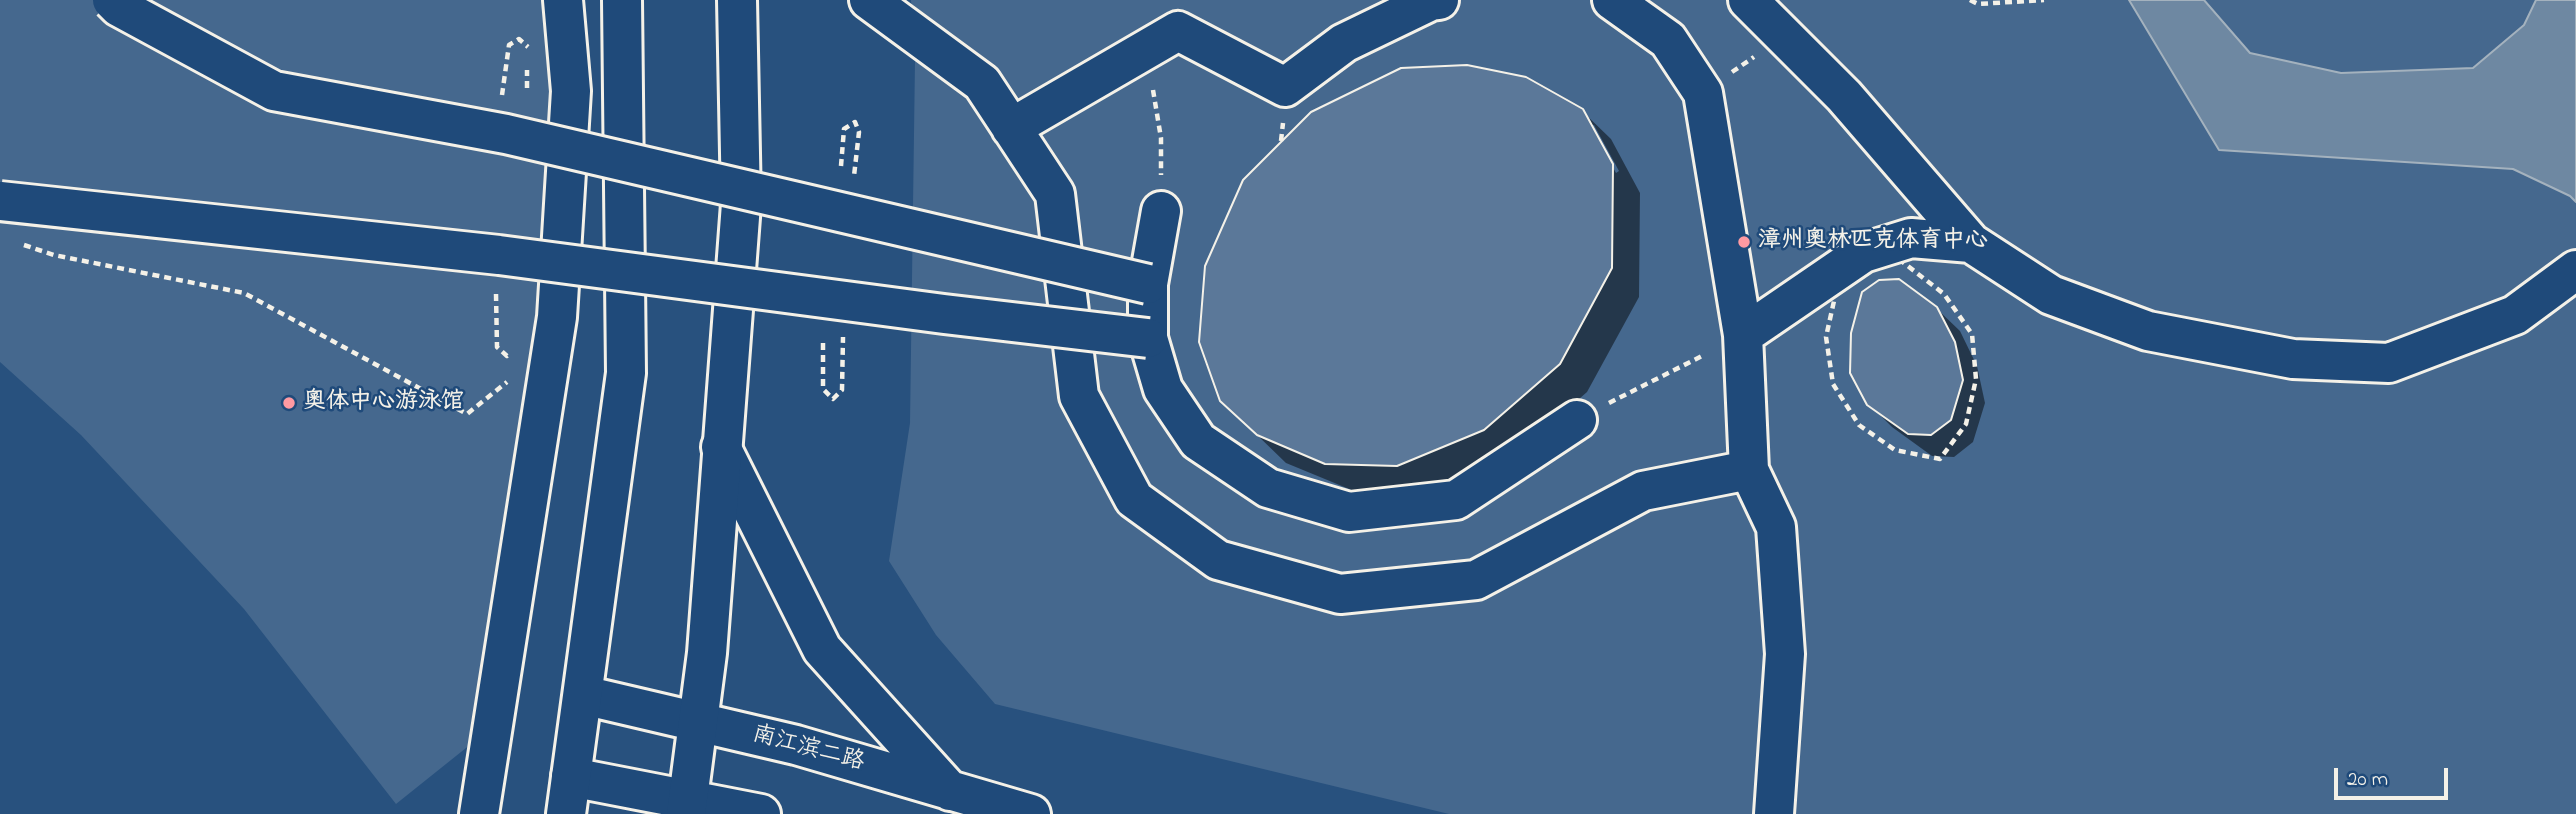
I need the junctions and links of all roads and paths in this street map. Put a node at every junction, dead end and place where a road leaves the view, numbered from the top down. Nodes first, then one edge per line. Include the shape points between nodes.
1 (112, 0) edge
2 (563, 0) edge
3 (622, 0) edge
4 (737, 0) edge
5 (869, 0) edge
6 (1439, 0) edge
7 (1612, 0) edge
8 (1748, 0) edge
9 (1970, 0) edge
10 (2044, 0) edge
11 (1167, 27) edge
12 (527, 88) dead end
13 (1012, 128) junction
14 (506, 134) junction
15 (841, 166) dead end
16 (0, 201) edge
17 (1161, 211) joint
18 (850, 215) junction
19 (1971, 243) junction
20 (1863, 253) junction
21 (54, 255) dead end
22 (499, 255) junction
23 (2576, 270) edge
24 (1148, 284) junction
25 (844, 301) junction
26 (1744, 335) junction
27 (1147, 338) junction
28 (824, 343) dead end
29 (516, 349) dead end
30 (509, 381) dead end
31 (1577, 420) joint
32 (721, 447) junction
33 (1749, 470) junction
34 (583, 695) junction
35 (698, 722) junction
36 (571, 777) junction
37 (952, 792) junction
38 (687, 807) edge
39 (479, 814) edge
40 (566, 814) edge
41 (761, 814) edge
42 (1031, 814) edge
43 (1774, 814) edge

1 - 14 main road, bridge via 274,91
2 - 39 main road via 571,91 558,317
3 - 34 main road via 625,373
4 - 32 main road via 741,204
5 - 13 main road via 982,83
6 - 11 main road via 1344,43 1286,87
7 - 26 main road via 1668,40 1703,93
8 - 19 main road via 1844,96
9 - 10 path via 1978,4
11 - 13 main road
11 - 17 path
12 - 14 path via 528,47 519,39 509,45 502,87
13 - 33 main road via 1055,194 1079,396 1135,499 1218,560 1340,594 1476,580 1643,491
14 - 18 main road, bridge
15 - 18 path via 844,130 855,122 859,132
16 - 22 main road, bridge
17 - 24 main road
18 - 24 main road, bridge
19 - 20 main road via 1911,238
19 - 23 main road via 2051,296 2148,331 2293,359 2389,363 2515,314
20 - 20 path via 1839,283 1826,337 1833,384 1859,425 1895,450 1940,459 1966,424 1976,379 1972,334 1944,294 1900,260
20 - 26 main road
21 - 30 path via 244,293 467,414
22 - 25 main road, bridge
22 - 29 path via 497,347 507,356
24 - 27 main road
25 - 27 main road, bridge
25 - 28 path via 842,390 833,400 823,388
26 - 31 path
26 - 33 main road
27 - 31 main road via 1163,389 1198,441 1268,488 1349,512 1456,500
32 - 35 main road
32 - 37 main road via 822,649
33 - 43 main road via 1776,527 1785,654
34 - 35 main road, 南江滨二路
34 - 36 main road
35 - 37 main road, 南江滨二路 via 796,745
35 - 38 main road
36 - 38 main road
36 - 40 main road
37 - 42 main road, 南江滨二路
38 - 41 main road

